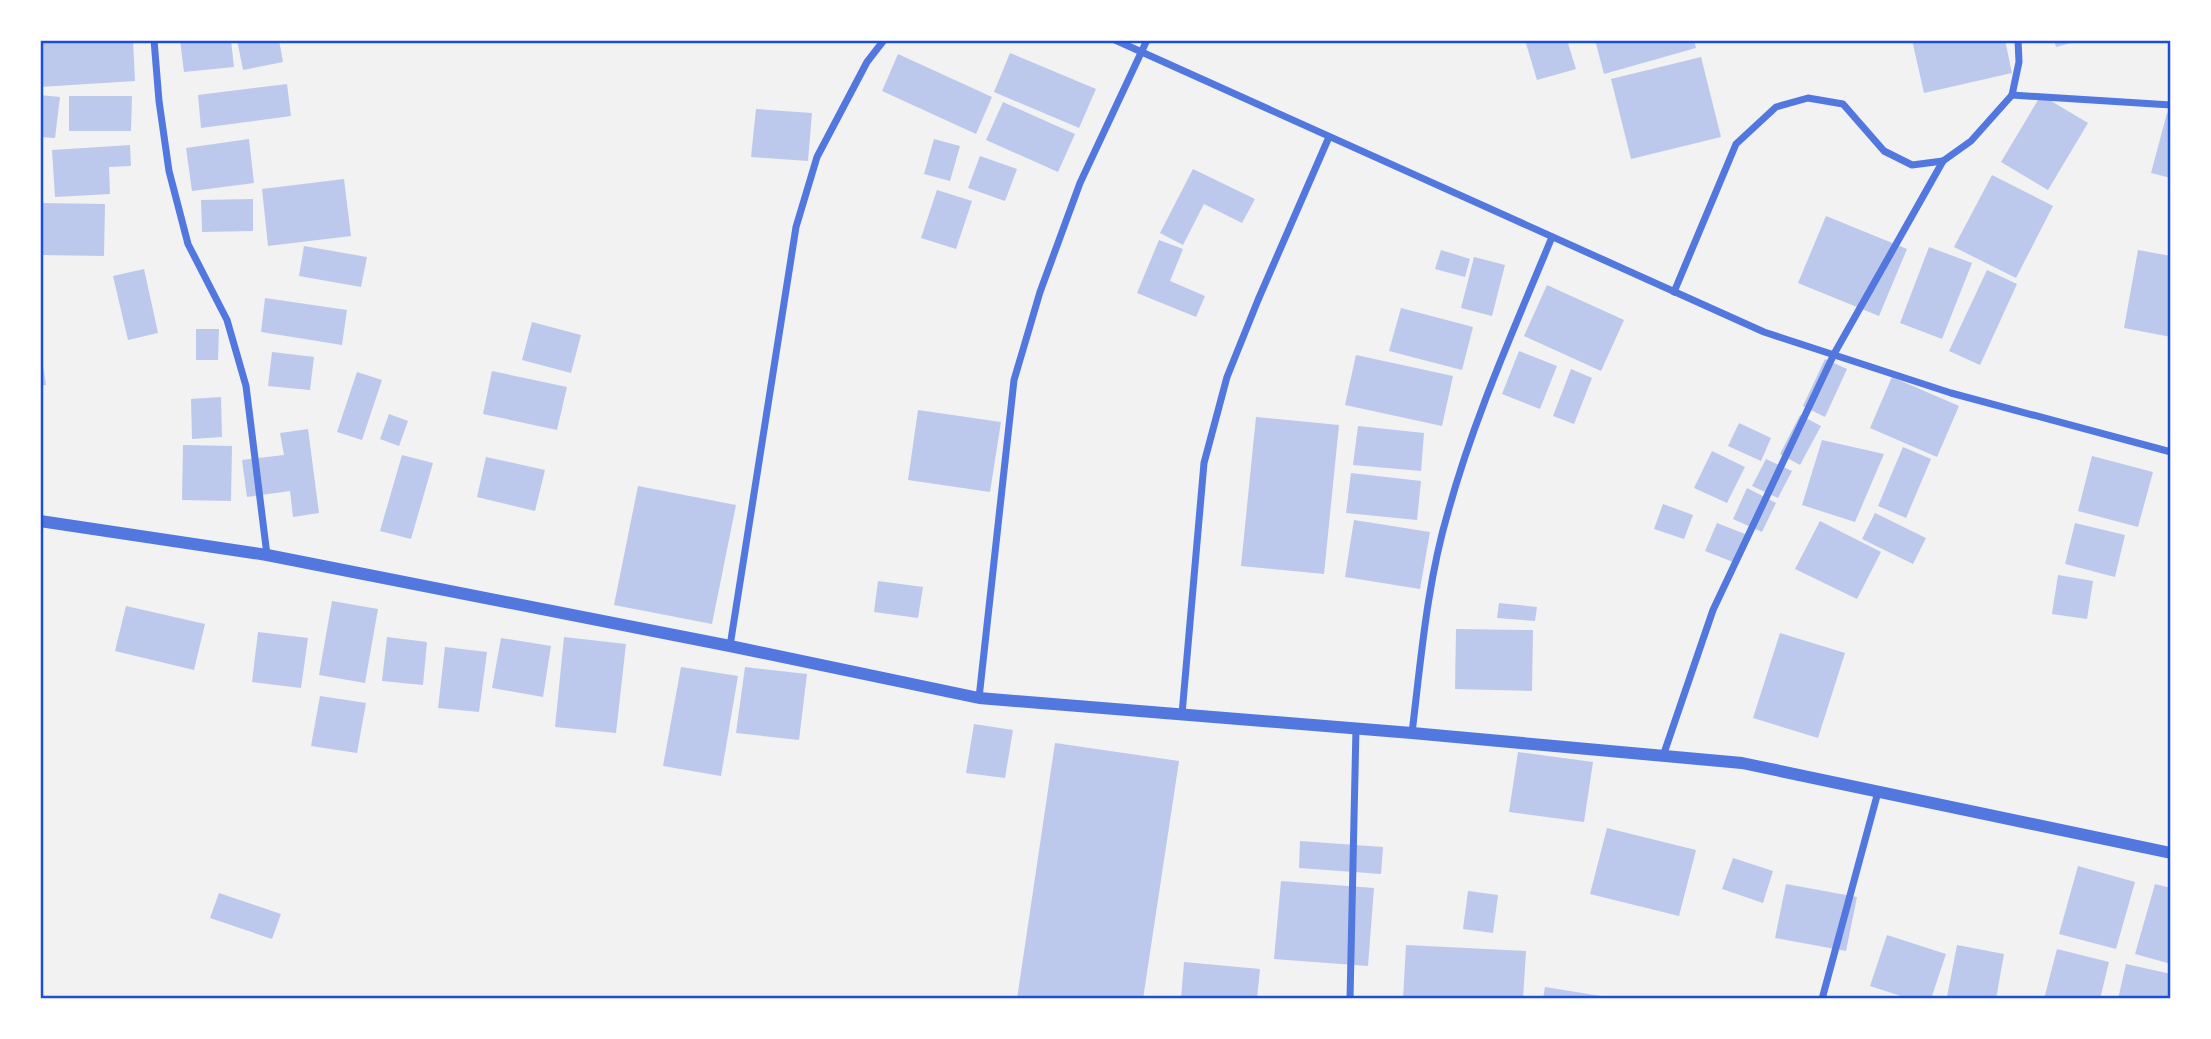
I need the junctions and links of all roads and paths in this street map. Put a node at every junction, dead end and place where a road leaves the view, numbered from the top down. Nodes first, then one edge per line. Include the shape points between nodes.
1 (154, 40) edge
2 (884, 40) edge
3 (1115, 40) edge
4 (1147, 40) edge
5 (2018, 40) edge
6 (1141, 52) junction
7 (2012, 95) junction
8 (2171, 105) edge
9 (1329, 136) junction
10 (1943, 161) junction
11 (1552, 237) junction
12 (1674, 292) junction
13 (1834, 354) junction
14 (2171, 452) edge
15 (40, 521) edge
16 (267, 555) junction
17 (730, 646) junction
18 (979, 698) junction
19 (1182, 714) junction
20 (1356, 728) junction
21 (1412, 733) junction
22 (1663, 756) junction
23 (1878, 792) junction
24 (2171, 853) edge
25 (1350, 999) edge
26 (1822, 999) edge

1 - 16 street via 169,171 188,244 227,320 246,386
2 - 17 street via 867,62 817,157 796,227
3 - 6 street
4 - 6 street
5 - 7 street
6 - 9 street
6 - 18 street via 1080,183 1014,380
7 - 8 street
7 - 10 street via 1971,141
9 - 11 street
9 - 19 street via 1227,377 1204,463
10 - 12 street via 1912,165 1884,151 1843,104 1808,98 1776,107 1736,144
10 - 13 street
11 - 12 street
11 - 21 street via 1484,401 1447,513 1428,608
12 - 13 street via 1764,332
13 - 14 street via 1951,393
13 - 22 street via 1713,610
15 - 16 street
16 - 17 street
17 - 18 street
18 - 19 street
19 - 20 street
20 - 21 street
20 - 25 street
21 - 22 street
22 - 23 street via 1742,763
23 - 24 street
23 - 26 street

